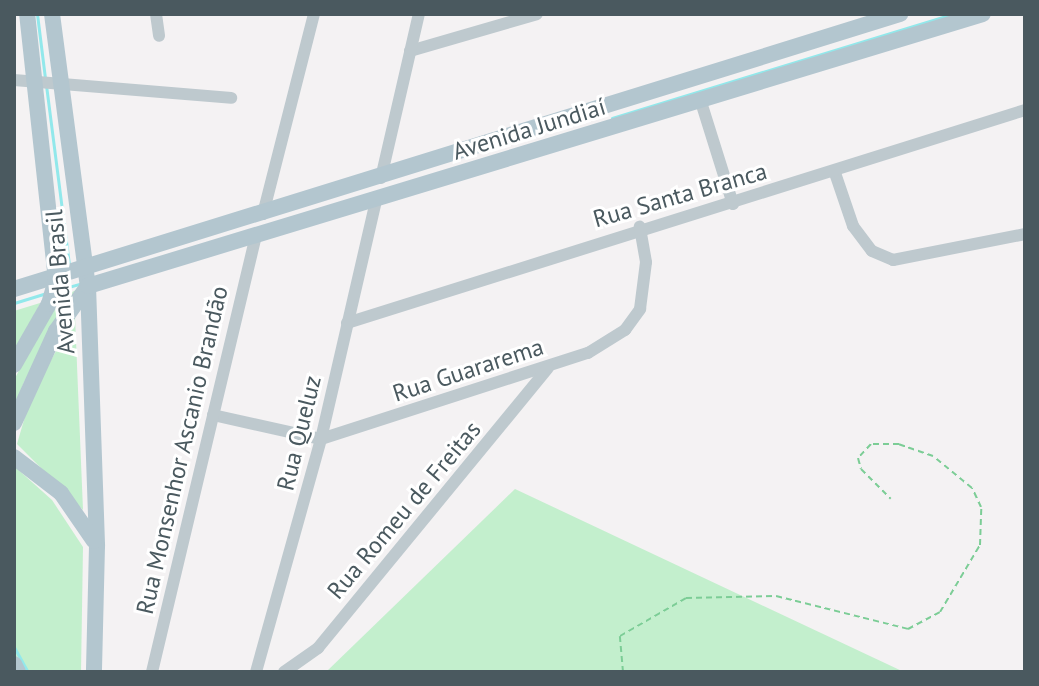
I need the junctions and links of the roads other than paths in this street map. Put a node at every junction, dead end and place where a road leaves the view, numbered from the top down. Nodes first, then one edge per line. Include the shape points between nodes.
1 (27, 14) edge
2 (52, 14) edge
3 (156, 14) edge
4 (314, 14) edge
5 (419, 14) edge
6 (537, 14) edge
7 (900, 14) edge
8 (983, 14) edge
9 (159, 36) dead end
10 (410, 51) junction
11 (14, 80) edge
12 (48, 83) junction
13 (231, 98) dead end
14 (701, 102) junction
15 (1025, 110) edge
16 (835, 173) junction
17 (381, 178) junction
18 (376, 201) junction
19 (733, 204) junction
20 (263, 214) junction
21 (640, 227) junction
22 (1025, 234) edge
23 (255, 238) junction
24 (73, 281) junction
25 (14, 289) edge
26 (347, 323) junction
27 (14, 365) edge
28 (549, 366) junction
29 (213, 415) junction
30 (14, 423) edge
31 (321, 439) junction
32 (14, 457) edge
33 (97, 546) junction
34 (14, 664) edge
35 (18, 672) edge
36 (94, 672) edge
37 (152, 672) edge
38 (256, 672) edge
39 (284, 672) edge

1 - 12 main road, Avenida Brasil
2 - 12 main road, Avenida Brasil
3 - 9 street
4 - 20 street
5 - 10 street
6 - 10 street
7 - 17 main road, Avenida Jundiaí
8 - 14 main road, Avenida Jundiaí
10 - 17 street
11 - 12 street
12 - 13 street
12 - 24 main road, Avenida Brasil
12 - 24 main road, Avenida Brasil
14 - 18 main road, Avenida Jundiaí
14 - 19 street
15 - 16 street, Rua Santa Branca
16 - 19 street, Rua Santa Branca
16 - 22 street via 853,226 872,251 893,260
17 - 20 main road, Avenida Jundiaí
18 - 23 main road, Avenida Jundiaí
18 - 26 street, Rua Queluz
19 - 21 street, Rua Santa Branca
20 - 24 main road, Avenida Jundiaí
21 - 26 street, Rua Santa Branca
21 - 28 street, Rua Guararema via 646,262 640,309 611,342
23 - 24 main road, Avenida Jundiaí
23 - 29 street, Rua Monsenhor Ascanio Brandão
24 - 25 main road
24 - 27 main road
24 - 30 main road
24 - 33 main road, Avenida Brasil
26 - 31 street, Rua Queluz
28 - 31 street, Rua Guararema
28 - 39 street, Rua Romeu de Freitas via 318,648
29 - 31 street
29 - 37 street, Rua Monsenhor Ascanio Brandão
31 - 38 street, Rua Queluz
32 - 33 main road via 61,493
33 - 36 main road, Avenida Brasil
34 - 35 main road

